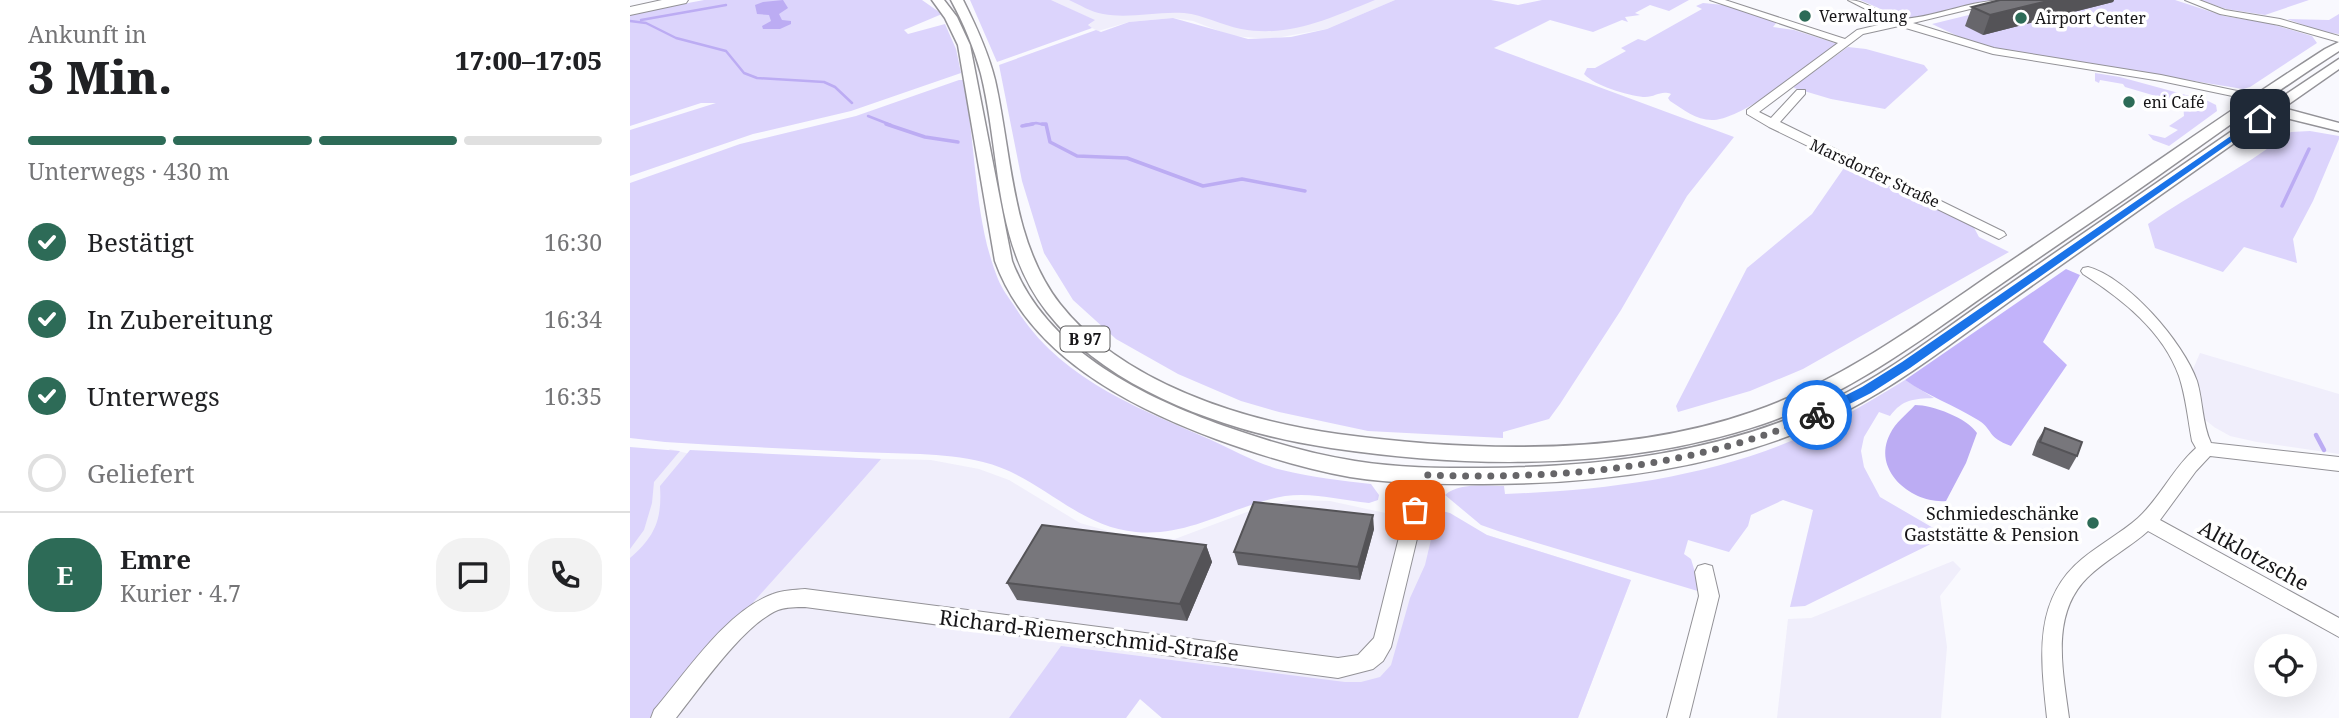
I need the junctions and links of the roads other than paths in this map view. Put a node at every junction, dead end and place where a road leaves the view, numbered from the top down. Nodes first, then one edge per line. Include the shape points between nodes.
1 (681, 0) edge
2 (938, 0) edge
3 (957, 0) edge
4 (1715, 0) edge
5 (1853, 0) edge
6 (2002, 0) edge
7 (2190, 0) edge
8 (630, 11) edge
9 (1931, 16) junction
10 (1898, 22) junction
11 (1928, 30) junction
12 (2339, 39) edge
13 (1846, 42) junction
14 (2339, 46) edge
15 (2039, 59) junction
16 (2339, 63) edge
17 (1801, 92) dead end
18 (2256, 101) junction
19 (2278, 107) junction
20 (2339, 119) edge
21 (1773, 125) junction
22 (2339, 127) edge
23 (1999, 234) dead end
24 (2088, 271) dead end
25 (2206, 449) junction
26 (1432, 450) junction
27 (2339, 464) edge
28 (1427, 475) junction
29 (2147, 522) junction
30 (1705, 572) dead end
31 (2339, 628) edge
32 (662, 718) edge
33 (1678, 718) edge
34 (2059, 718) edge

1 - 8 highway
2 - 28 main road, B 97 via 964,46 1000,255 1024,303 1053,338 1103,378 1171,414 1254,445 1355,469
3 - 26 main road, B 97 via 981,46 1020,250 1044,296 1072,327 1121,366 1222,414 1323,440
4 - 13 street
5 - 10 street
6 - 9 street
7 - 12 street
9 - 10 street
9 - 11 street via 1924,23
10 - 11 street
10 - 13 street via 1866,29
10 - 15 street via 1953,45
11 - 15 street via 1978,47
13 - 21 street, Marsdorfer Straße via 1751,113
14 - 18 main road
15 - 18 street
16 - 19 main road
17 - 21 street
18 - 19 main road
18 - 26 main road, B 97 via 1869,365 1805,400 1715,431 1633,446 1546,452
19 - 20 main road
19 - 22 main road
19 - 28 main road, B 97 via 1906,365 1835,407 1792,426 1702,453 1597,471 1537,476
21 - 23 street, Marsdorfer Straße
24 - 25 street via 2153,320 2186,372
25 - 27 street
25 - 29 street
26 - 28 main road
28 - 32 street, Richard-Riemerschmid-Straße via 1384,640 1377,656 1358,666 805,598 776,601 757,613
29 - 31 street, Altklotzsche
29 - 34 street via 2074,579 2054,611 2051,648
30 - 33 street via 1709,596

